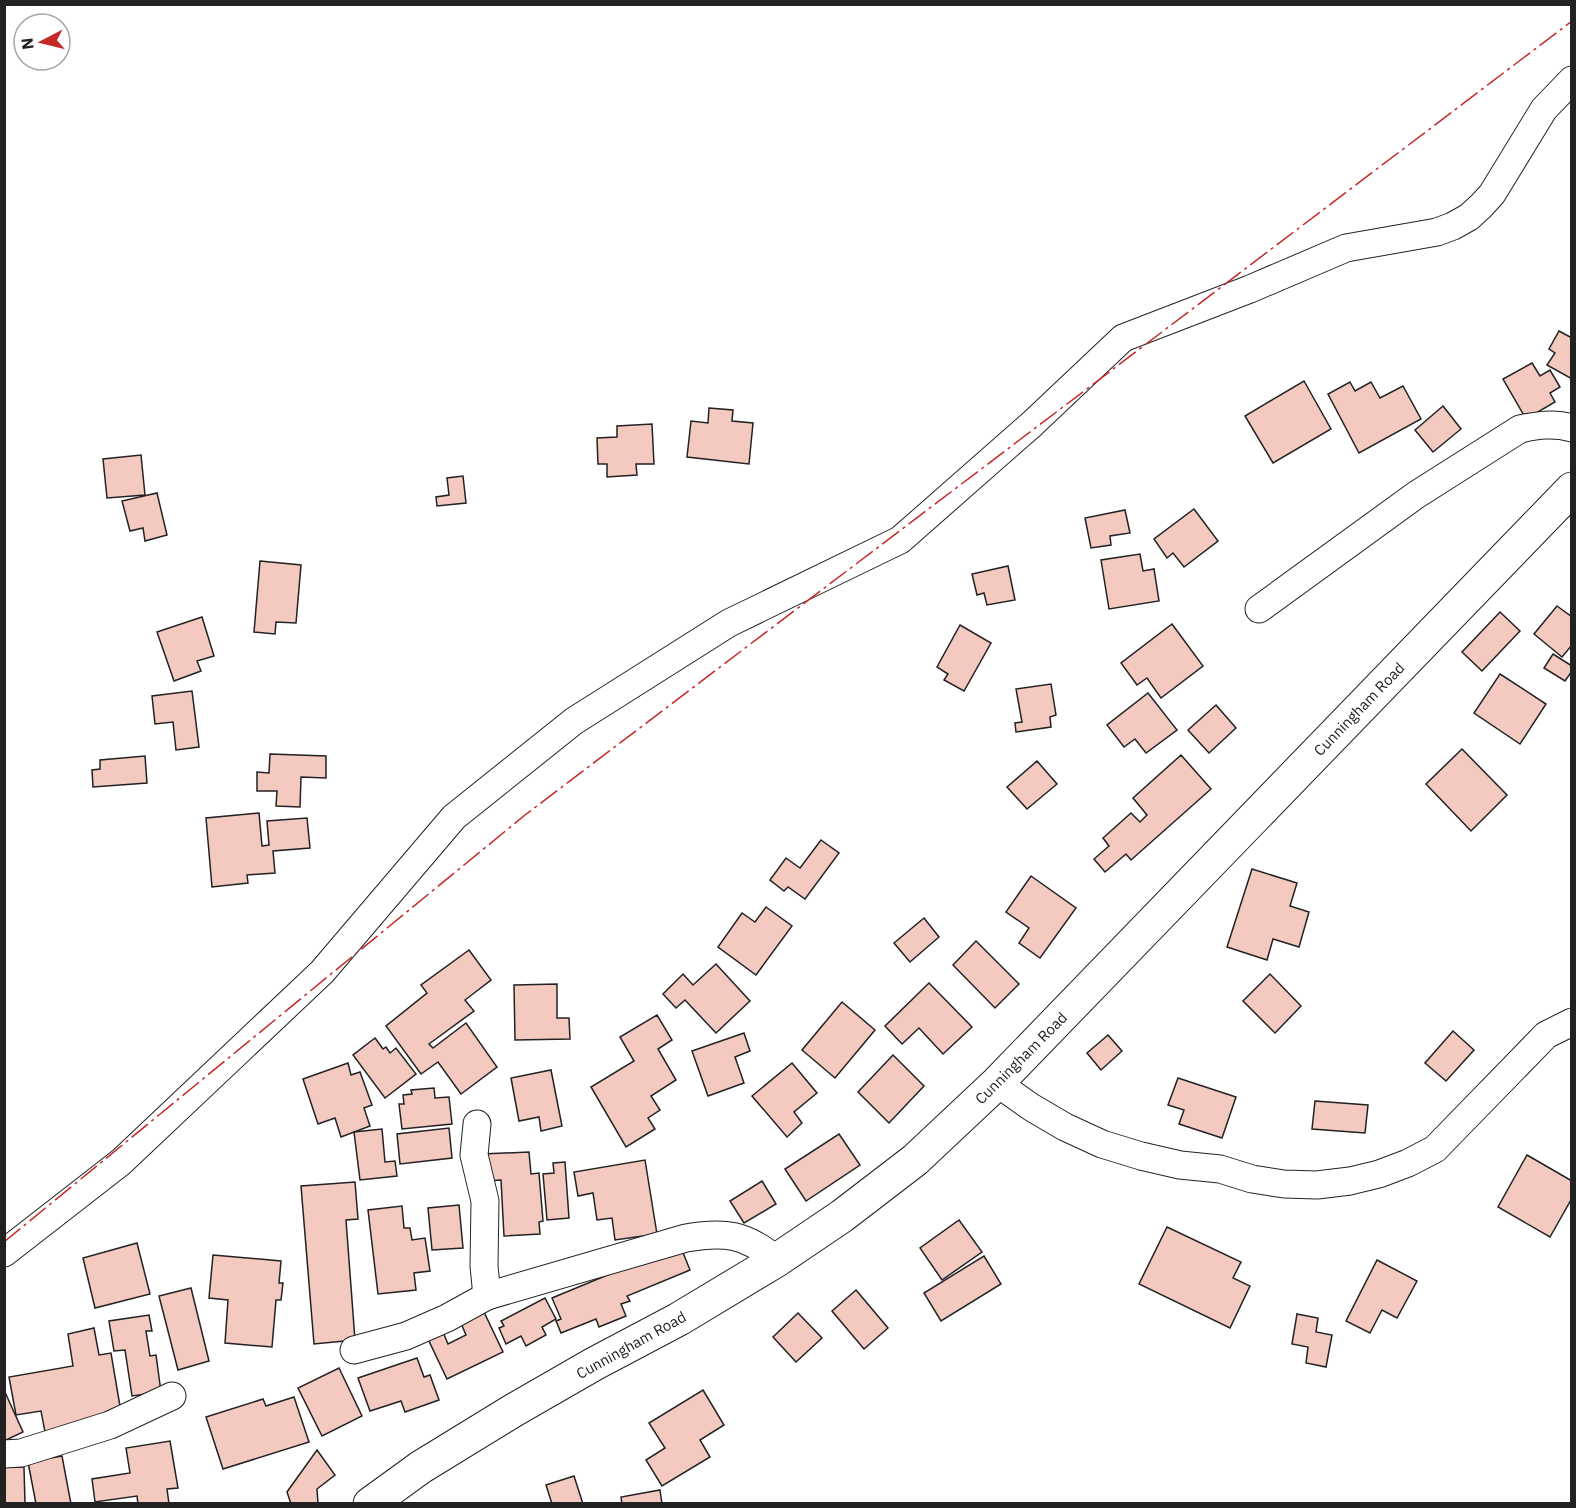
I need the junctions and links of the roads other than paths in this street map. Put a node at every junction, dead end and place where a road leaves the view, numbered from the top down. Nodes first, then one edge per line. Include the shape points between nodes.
1 (1572, 80) edge
2 (1572, 428) edge
3 (1572, 489) edge
4 (1259, 609) dead end
5 (1572, 1022) edge
6 (998, 1083) junction
7 (477, 1124) dead end
8 (4, 1253) edge
9 (777, 1260) junction
10 (487, 1296) junction
11 (354, 1350) dead end
12 (171, 1396) dead end
13 (4, 1454) edge
14 (370, 1503) edge

1 - 8 street via 1544,109 1492,194 1469,216 1437,232 1346,248 1123,338 900,540 729,623 574,722 454,817 322,972 121,1162
2 - 4 street via 1536,425 1520,429 1416,495
3 - 6 main road, Cunningham Road
5 - 6 street via 1546,1035 1435,1149 1379,1174 1317,1185 1252,1179 1220,1169 1140,1156 1102,1144 1065,1127
6 - 9 main road, Cunningham Road via 915,1160
7 - 10 street via 474,1155 485,1201
9 - 10 street via 745,1240 706,1234
9 - 14 main road, Cunningham Road via 679,1320 514,1410
10 - 11 street via 406,1336
12 - 13 street via 110,1425 21,1453

